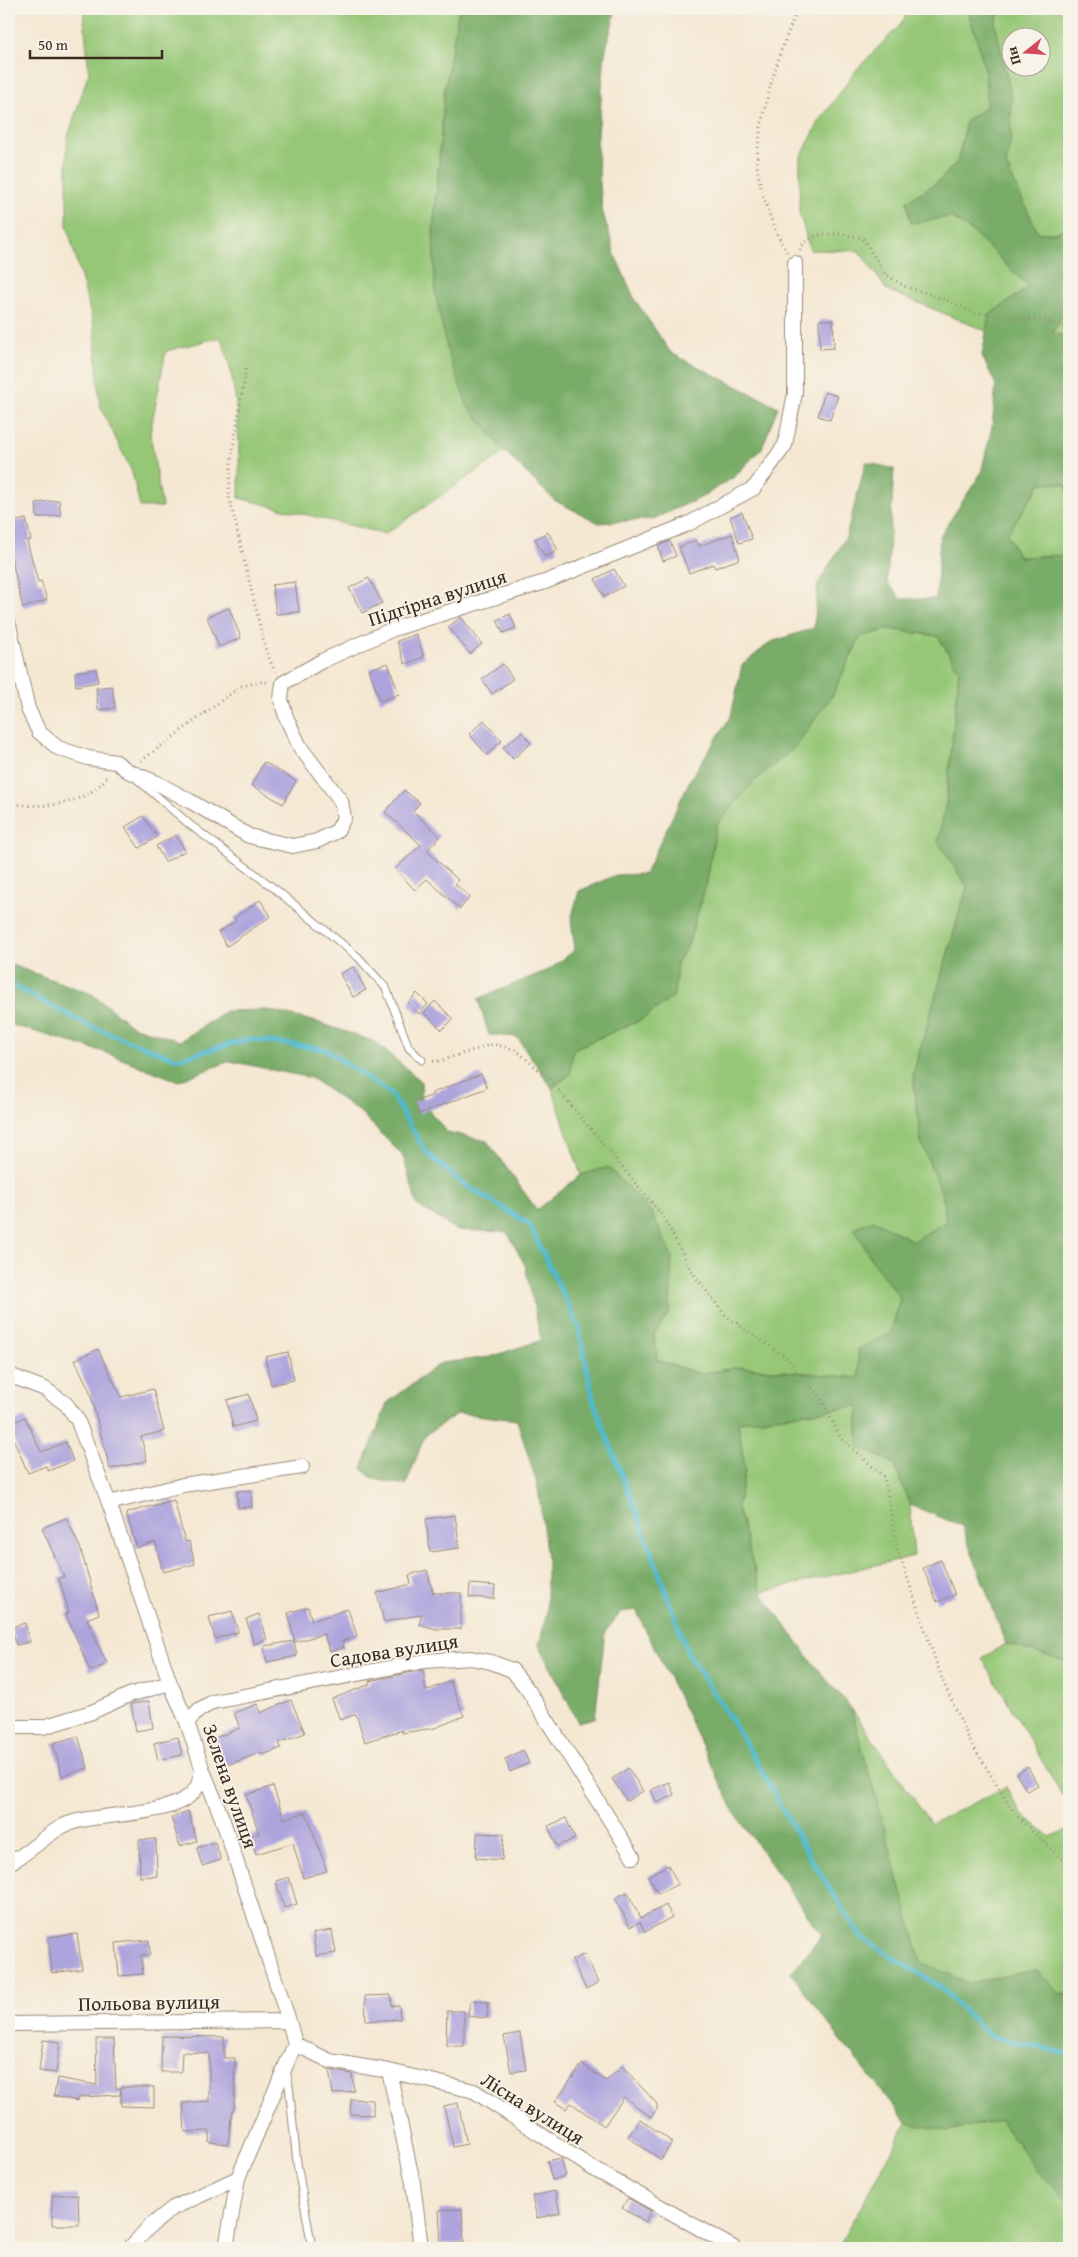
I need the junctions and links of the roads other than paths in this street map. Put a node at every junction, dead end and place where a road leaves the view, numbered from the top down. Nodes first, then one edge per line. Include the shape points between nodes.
1 (795, 263) road end
2 (9, 625) edge
3 (128, 771) junction
4 (422, 1060) road end
5 (9, 1375) edge
6 (302, 1467) dead end
7 (109, 1503) junction
8 (170, 1683) junction
9 (187, 1722) junction
10 (9, 1726) edge
11 (202, 1768) junction
12 (633, 1857) dead end
13 (9, 1863) edge
14 (289, 2021) junction
15 (9, 2024) edge
16 (295, 2044) junction
17 (284, 2065) junction
18 (388, 2071) junction
19 (238, 2178) junction
20 (130, 2248) edge
21 (226, 2248) edge
22 (312, 2248) edge
23 (421, 2248) edge
24 (734, 2248) edge

1 - 3 street, Підгірна вулиця via 795,393 786,445 754,488 688,524 545,582 393,629 282,683 281,699 286,717 300,747 341,801 344,818 337,832 317,841 293,846 248,836 155,782
2 - 3 street via 28,708 39,732 58,748 88,758 116,762
3 - 4 lane via 358,957 386,988 409,1048
5 - 7 street, Зелена вулиця via 45,1389 66,1404 77,1419
6 - 7 street via 183,1485
7 - 8 street, Зелена вулиця
8 - 9 street, Зелена вулиця
8 - 10 street via 43,1727
9 - 11 street, Зелена вулиця
9 - 12 street, Садова вулиця via 213,1702 425,1661 470,1658 491,1662 512,1670 528,1690
11 - 13 street via 198,1787 186,1799 162,1808 92,1818 64,1826
11 - 14 street, Зелена вулиця via 222,1818
14 - 15 street, Польова вулиця
14 - 16 street, Зелена вулиця
16 - 17 street
16 - 18 street, Лісна вулиця via 330,2061
17 - 19 street
17 - 22 lane
18 - 23 street via 412,2183
18 - 24 street, Лісна вулиця via 474,2091 592,2168
19 - 20 street via 173,2208
19 - 21 street

